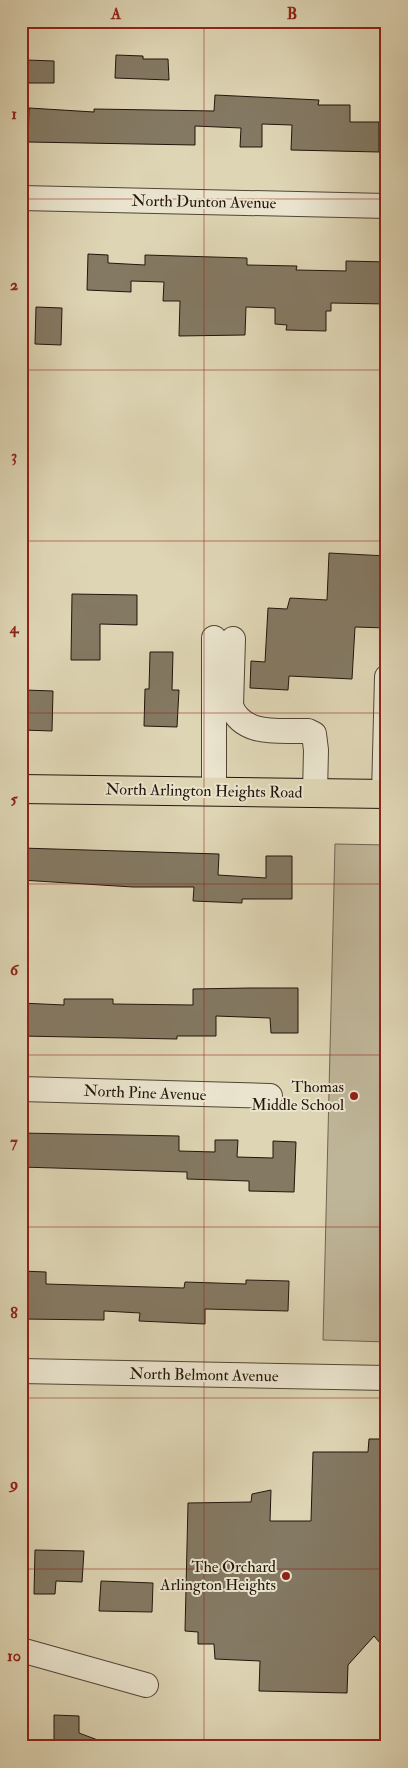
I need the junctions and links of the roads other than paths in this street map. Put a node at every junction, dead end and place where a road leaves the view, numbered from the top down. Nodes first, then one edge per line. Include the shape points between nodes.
1 (21, 198) edge
2 (387, 206) edge
3 (387, 677) edge
4 (21, 789) edge
5 (214, 792) junction
6 (315, 793) junction
7 (385, 794) edge
8 (21, 1089) edge
9 (270, 1096) dead end
10 (21, 1371) edge
11 (387, 1378) edge
12 (21, 1650) edge
13 (146, 1685) dead end

1 - 2 street, North Dunton Avenue
3 - 7 street
4 - 5 main road, North Arlington Heights Road
5 - 6 main road, North Arlington Heights Road
5 - 6 street via 224,639 234,715 250,728 314,734
6 - 7 main road, North Arlington Heights Road
8 - 9 street, North Pine Avenue
10 - 11 street, North Belmont Avenue
12 - 13 street

